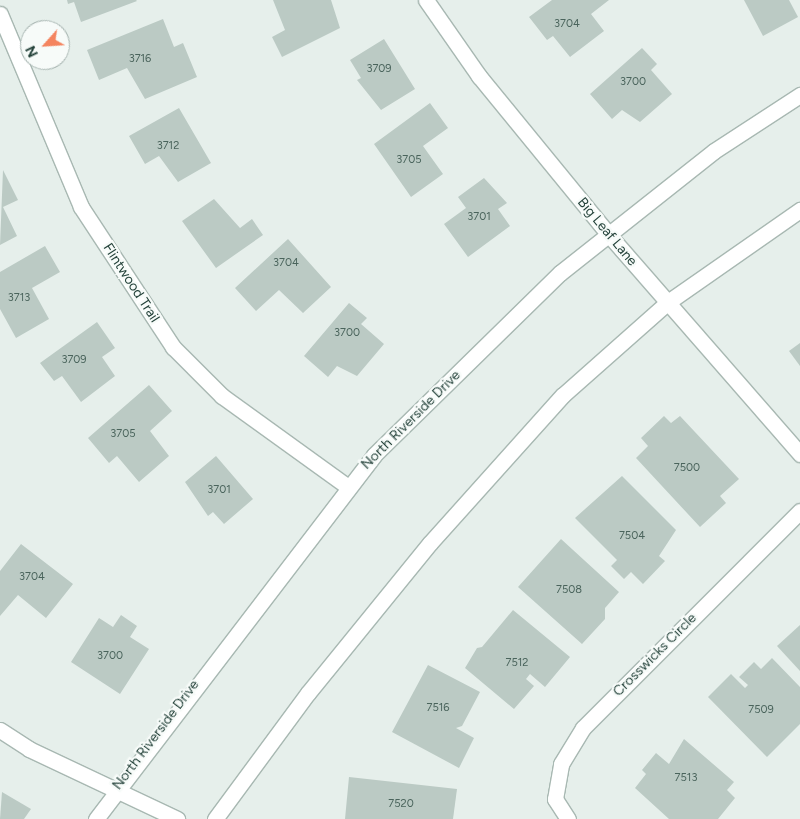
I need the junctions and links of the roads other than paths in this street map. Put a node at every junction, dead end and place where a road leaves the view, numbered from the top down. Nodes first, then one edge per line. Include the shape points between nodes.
1 (426, 0) edge
2 (0, 14) edge
3 (800, 95) edge
4 (800, 210) edge
5 (609, 235) junction
6 (668, 302) junction
7 (800, 454) edge
8 (347, 486) junction
9 (800, 511) edge
10 (0, 730) edge
11 (114, 790) junction
12 (96, 819) edge
13 (177, 819) edge
14 (215, 819) edge
15 (568, 819) edge

1 - 5 main road, Big Leaf Lane via 479,76
2 - 8 main road, Flintwood Trail via 81,207 173,347 222,396
3 - 5 main road, North Riverside Drive via 714,152
4 - 6 main road
5 - 6 main road, Big Leaf Lane
5 - 8 main road, North Riverside Drive via 560,273
6 - 7 main road, Big Leaf Lane
6 - 14 main road via 563,395 430,543 308,693
8 - 11 main road, North Riverside Drive
9 - 15 main road, Crosswicks Circle via 583,728 561,764 555,799
10 - 11 main road via 29,749
11 - 12 main road, North Riverside Drive
11 - 13 main road

